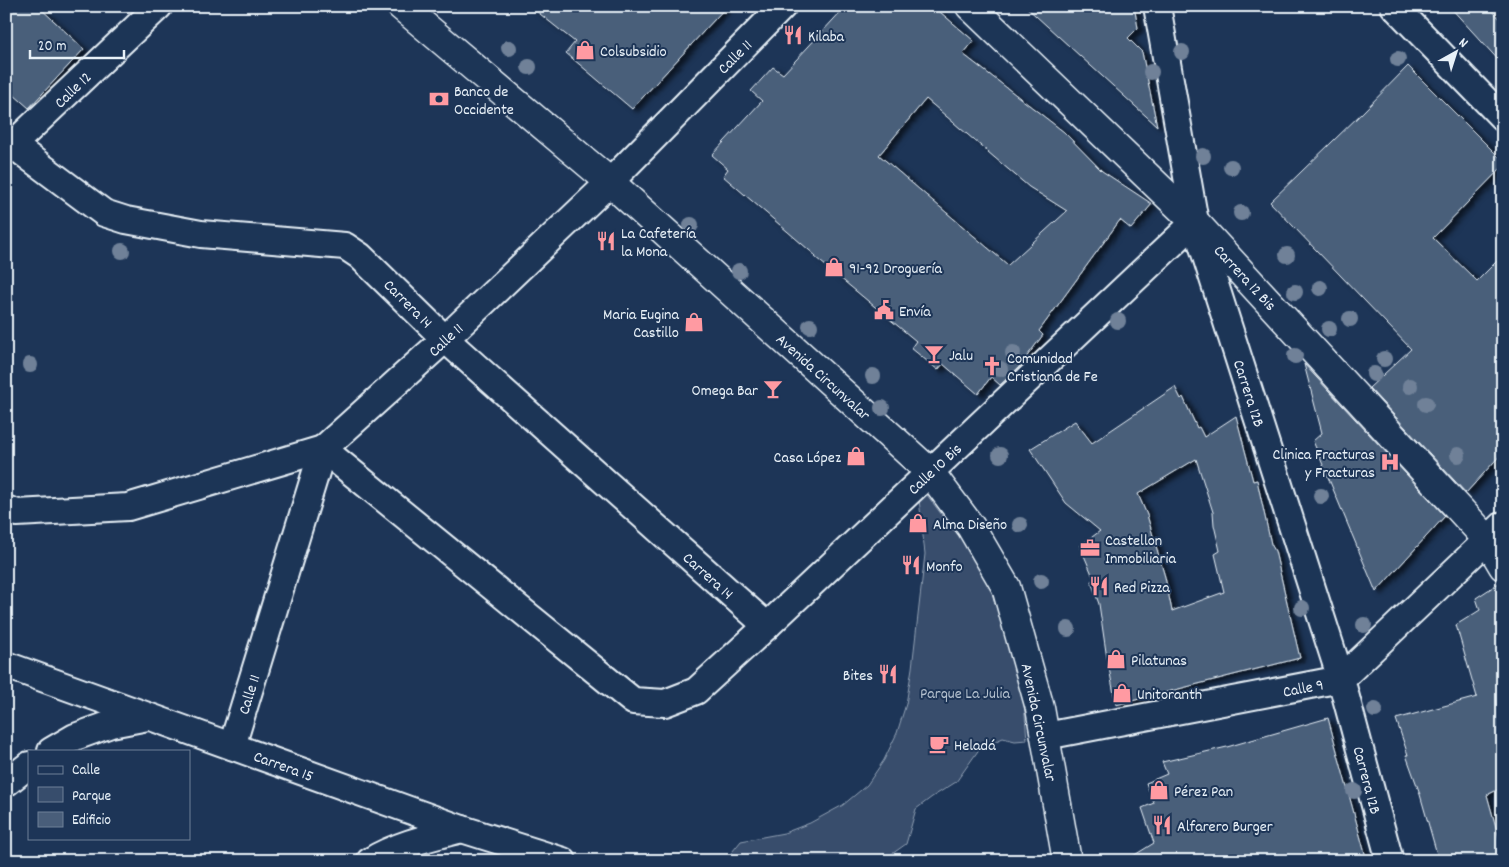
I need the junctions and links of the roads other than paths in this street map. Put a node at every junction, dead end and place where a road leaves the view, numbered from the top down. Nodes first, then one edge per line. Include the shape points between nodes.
1 (159, 6) edge
2 (401, 6) edge
3 (783, 6) edge
4 (970, 6) edge
5 (1157, 6) edge
6 (1394, 6) edge
7 (1503, 118) edge
8 (8, 145) edge
9 (610, 182) junction
10 (1195, 222) junction
11 (445, 339) junction
12 (323, 449) junction
13 (930, 472) junction
14 (6, 509) edge
15 (1495, 532) edge
16 (1503, 566) edge
17 (767, 626) junction
18 (6, 666) edge
19 (1341, 679) junction
20 (149, 716) junction
21 (1046, 736) junction
22 (232, 746) junction
23 (52, 750) edge
24 (28, 766) edge
25 (6, 783) edge
26 (462, 829) junction
27 (370, 861) edge
28 (563, 861) edge
29 (1067, 861) edge
30 (1390, 861) edge

1 - 8 street, Calle 12
2 - 9 street, Avenida Circunvalar
3 - 9 street, Calle 11
4 - 10 street, Carrera 12 Bis
5 - 10 street, Carrera 12B
6 - 7 street
8 - 11 street, Carrera 14 via 104,212 126,220 201,234 345,246 360,256
9 - 11 street, Calle 11
9 - 13 street, Avenida Circunvalar
10 - 13 street, Calle 10 Bis
10 - 15 street, Carrera 12 Bis
10 - 19 street, Carrera 12B
11 - 12 street, Calle 11
11 - 17 street, Carrera 14
12 - 14 street via 128,508 17,513
12 - 17 street, Calle 10 Bis via 633,701 665,703 696,691
12 - 22 street, Calle 11
13 - 17 street, Calle 10 Bis
13 - 21 street, Avenida Circunvalar via 971,526 1006,587
15 - 16 street, Carrera 12 Bis
15 - 19 street, Calle 9
18 - 20 street, Carrera 15
19 - 21 street, Calle 9
19 - 30 street, Carrera 12B
20 - 22 street, Carrera 15
20 - 23 street via 111,724 75,737
21 - 29 street, Avenida Circunvalar
22 - 26 street, Carrera 15
24 - 25 street
26 - 27 street via 419,840
26 - 28 street, Carrera 15

